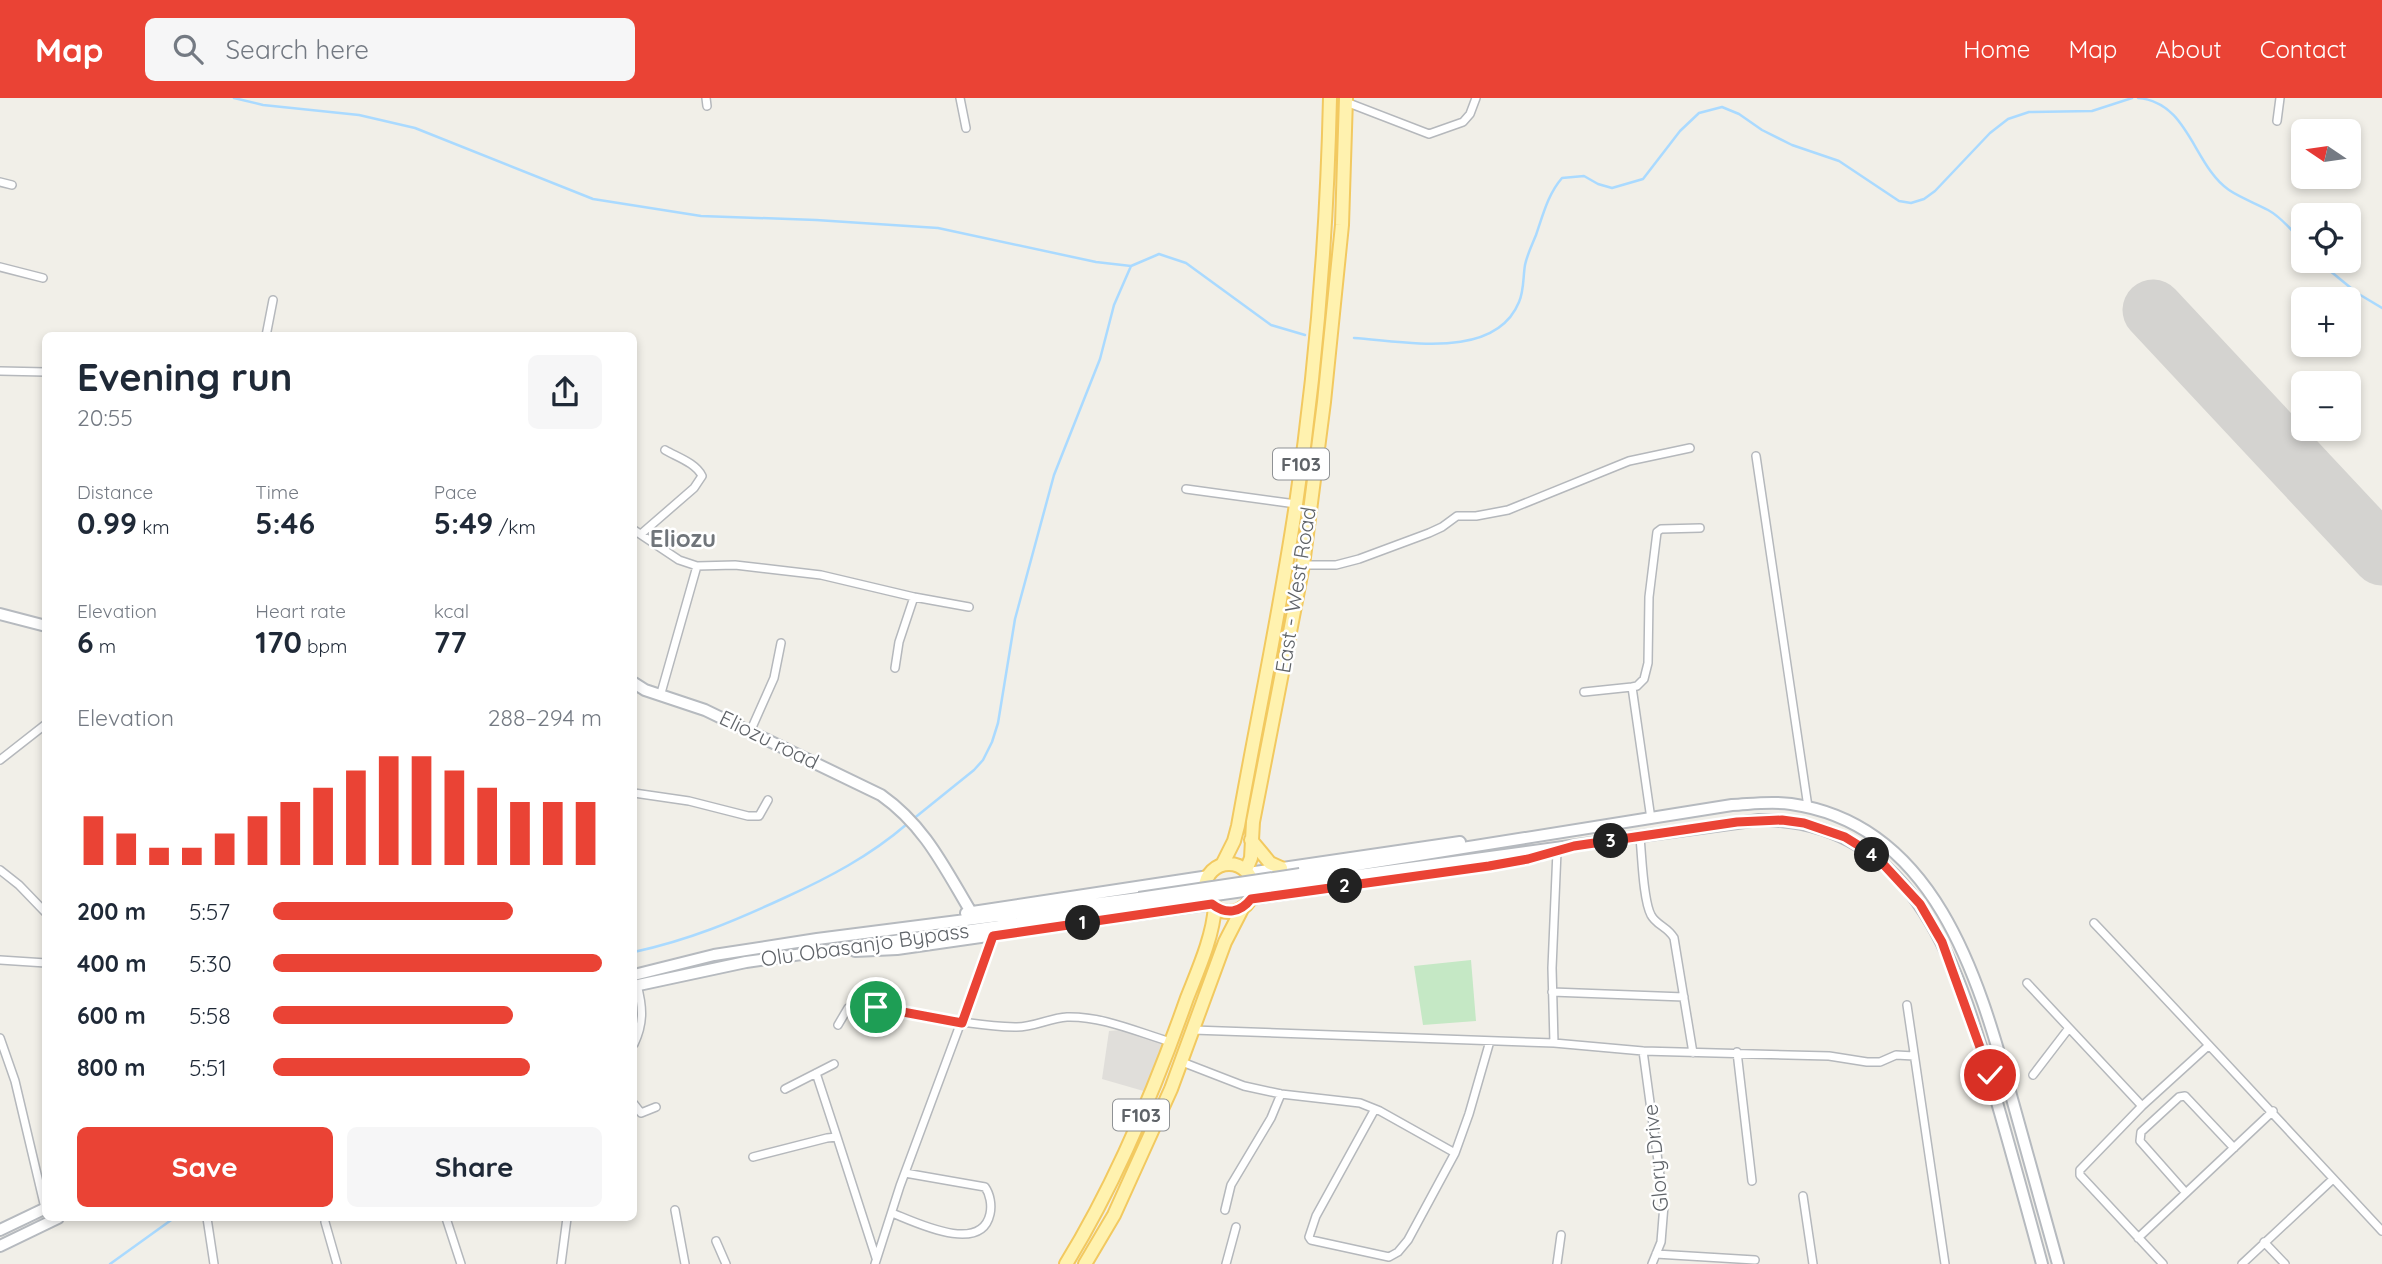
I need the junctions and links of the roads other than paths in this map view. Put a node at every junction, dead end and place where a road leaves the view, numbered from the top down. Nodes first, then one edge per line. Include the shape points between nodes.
1 (960, 98) edge
2 (1330, 98) edge
3 (1476, 98) edge
4 (2280, 98) edge
5 (1346, 100) edge
6 (2277, 121) dead end
7 (966, 128) dead end
8 (0, 182) edge
9 (12, 185) dead end
10 (0, 267) edge
11 (43, 278) dead end
12 (273, 300) dead end
13 (267, 332) edge
14 (0, 371) edge
15 (42, 372) edge
16 (1690, 448) dead end
17 (665, 450) dead end
18 (1756, 456) dead end
19 (1186, 489) dead end
20 (1296, 504) junction
21 (1700, 528) dead end
22 (637, 532) edge
23 (1303, 565) junction
24 (697, 566) junction
25 (914, 597) junction
26 (969, 607) dead end
27 (0, 614) edge
28 (42, 625) edge
29 (781, 643) dead end
30 (895, 668) dead end
31 (637, 685) edge
32 (1632, 687) junction
33 (1584, 692) dead end
34 (661, 693) junction
35 (42, 727) edge
36 (750, 732) junction
37 (0, 760) edge
38 (637, 793) edge
39 (768, 800) dead end
40 (1808, 807) junction
41 (1651, 820) junction
42 (1574, 832) junction
43 (1640, 838) junction
44 (1251, 840) junction
45 (1574, 846) junction
46 (1557, 851) junction
47 (1222, 865) junction
48 (1281, 868) junction
49 (0, 870) edge
50 (1247, 872) junction
51 (1209, 876) junction
52 (1300, 878) junction
53 (1247, 903) junction
54 (1213, 905) junction
55 (42, 909) edge
56 (971, 912) junction
57 (2094, 923) dead end
58 (993, 936) junction
59 (817, 945) junction
60 (0, 960) edge
61 (42, 963) edge
62 (637, 981) edge
63 (2027, 983) dead end
64 (637, 988) edge
65 (1552, 992) junction
66 (1684, 997) junction
67 (1907, 1005) dead end
68 (962, 1023) junction
69 (838, 1025) dead end
70 (2069, 1028) junction
71 (1193, 1030) junction
72 (637, 1036) edge
73 (0, 1038) edge
74 (1490, 1041) junction
75 (1171, 1042) junction
76 (1554, 1043) junction
77 (2208, 1046) junction
78 (1643, 1051) junction
79 (1737, 1052) junction
80 (1693, 1053) junction
81 (1914, 1056) junction
82 (1182, 1062) junction
83 (834, 1064) dead end
84 (816, 1073) junction
85 (2033, 1075) dead end
86 (785, 1089) dead end
87 (1281, 1094) junction
88 (2142, 1106) junction
89 (656, 1107) dead end
90 (637, 1108) edge
91 (1375, 1109) junction
92 (2273, 1111) junction
93 (837, 1138) junction
94 (2234, 1148) junction
95 (1455, 1153) junction
96 (753, 1157) dead end
97 (905, 1173) junction
98 (2333, 1179) junction
99 (1752, 1181) dead end
100 (2186, 1193) junction
101 (42, 1195) edge
102 (1803, 1196) dead end
103 (42, 1209) edge
104 (675, 1210) dead end
105 (1226, 1210) dead end
106 (892, 1213) junction
107 (52, 1221) edge
108 (208, 1221) edge
109 (447, 1221) edge
110 (567, 1221) edge
111 (326, 1222) dead end
112 (1236, 1227) dead end
113 (0, 1230) edge
114 (2382, 1231) edge
115 (1560, 1235) dead end
116 (2138, 1238) junction
117 (716, 1241) dead end
118 (2264, 1242) junction
119 (0, 1246) edge
120 (1656, 1254) junction
121 (1755, 1260) dead end
122 (876, 1261) edge
123 (214, 1264) edge
124 (337, 1264) edge
125 (461, 1264) edge
126 (561, 1264) edge
127 (685, 1264) edge
128 (726, 1264) edge
129 (1066, 1264) edge
130 (1085, 1264) edge
131 (1227, 1264) edge
132 (1557, 1264) edge
133 (1652, 1264) edge
134 (1813, 1264) edge
135 (1945, 1264) edge
136 (2042, 1264) edge
137 (2058, 1264) edge
138 (2163, 1264) edge
139 (2242, 1264) edge
140 (2285, 1264) edge

1 - 7 street
2 - 20 main road, East - West Road / F103 via 1318,313
3 - 5 street via 1463,122 1429,134
4 - 6 street
5 - 23 main road, East - West Road / F103 via 1340,251
8 - 9 street
10 - 11 street
12 - 13 street
14 - 15 street
16 - 23 street via 1629,461 1508,510 1457,516 1429,533 1359,559 1336,565
17 - 22 street via 702,476 694,488
18 - 40 street
19 - 20 street
20 - 47 main road, East - West Road / F103 via 1238,826
21 - 32 street via 1657,532 1649,597 1648,663 1644,679
22 - 24 street
23 - 44 main road, East - West Road / F103
24 - 25 street via 735,565 821,575
24 - 34 street
25 - 26 street
25 - 30 street
27 - 28 main road
29 - 36 street via 774,678
31 - 34 main road, Eliozu road
32 - 33 street
32 - 41 street
34 - 36 main road, Eliozu road
35 - 37 street
36 - 56 main road, Eliozu road via 899,808 923,833
38 - 39 street via 689,800 748,816 759,816
40 - 41 main road via 1766,802
40 - 137 main road via 1836,816 1878,840 1917,875 1947,918 1992,1031
41 - 42 main road
42 - 48 main road via 1487,838
42 - 52 main road
43 - 45 main road
43 - 66 street via 1651,916 1669,929 1674,939
43 - 136 main road via 1759,820 1804,823 1845,837 1866,850 1904,885 1942,942 1963,995
44 - 48 main road via 1270,863
44 - 50 main road, East - West Road / F103
45 - 46 main road
45 - 52 main road
46 - 53 main road via 1489,866
46 - 65 street
47 - 50 main road via 1235,865
47 - 51 main road, F103
48 - 50 main road
49 - 55 street
50 - 53 main road, F103 via 1253,884
51 - 54 main road, F103 via 1206,893
51 - 56 main road
52 - 59 main road, Olu Obasanjo Bypass, bridge
53 - 54 main road via 1229,912
53 - 71 main road, F103 via 1225,942
54 - 58 main road
54 - 75 main road, F103 via 1201,960
56 - 59 main road via 891,923
57 - 77 street
58 - 59 main road via 897,949
58 - 68 street
59 - 62 main road via 714,955
60 - 61 street
63 - 70 street
64 - 72 street via 643,1008
65 - 66 street
65 - 76 street
66 - 80 street
67 - 81 street
68 - 69 street via 860,1005 848,1008
68 - 75 street via 1016,1027 1068,1017 1099,1019
68 - 97 street
70 - 85 street
70 - 88 street
71 - 74 street
71 - 82 main road, F103
73 - 101 street
74 - 76 street
74 - 95 street
75 - 129 main road, F103 via 1116,1170
76 - 78 street
77 - 88 street
77 - 92 street
78 - 80 street
78 - 120 street, Glory Drive via 1664,1206
79 - 80 street
79 - 81 street via 1867,1062
79 - 99 street
81 - 135 street
82 - 87 street via 1244,1086
82 - 130 main road, F103 via 1114,1215
83 - 84 street
84 - 86 street
84 - 93 street
87 - 91 street via 1360,1103
87 - 105 street via 1231,1185
88 - 116 street via 2080,1170
89 - 90 street via 641,1113
91 - 95 street
91 - 95 street via 1316,1216 1311,1240 1390,1256 1398,1252
92 - 94 street
92 - 98 street
93 - 96 street
93 - 122 street
94 - 100 street
94 - 100 street via 2185,1096 2141,1132 2140,1142
97 - 106 street
97 - 106 street via 985,1187 989,1217 982,1228 964,1235
98 - 114 street
98 - 118 street
100 - 116 street
102 - 134 street
103 - 113 main road
104 - 127 street
106 - 122 street
107 - 119 main road
108 - 123 street
109 - 125 street
110 - 126 street
111 - 124 street
112 - 131 street
115 - 132 street
116 - 138 street
117 - 128 street
118 - 139 street
118 - 140 street
120 - 121 street
120 - 133 street, Glory Drive

